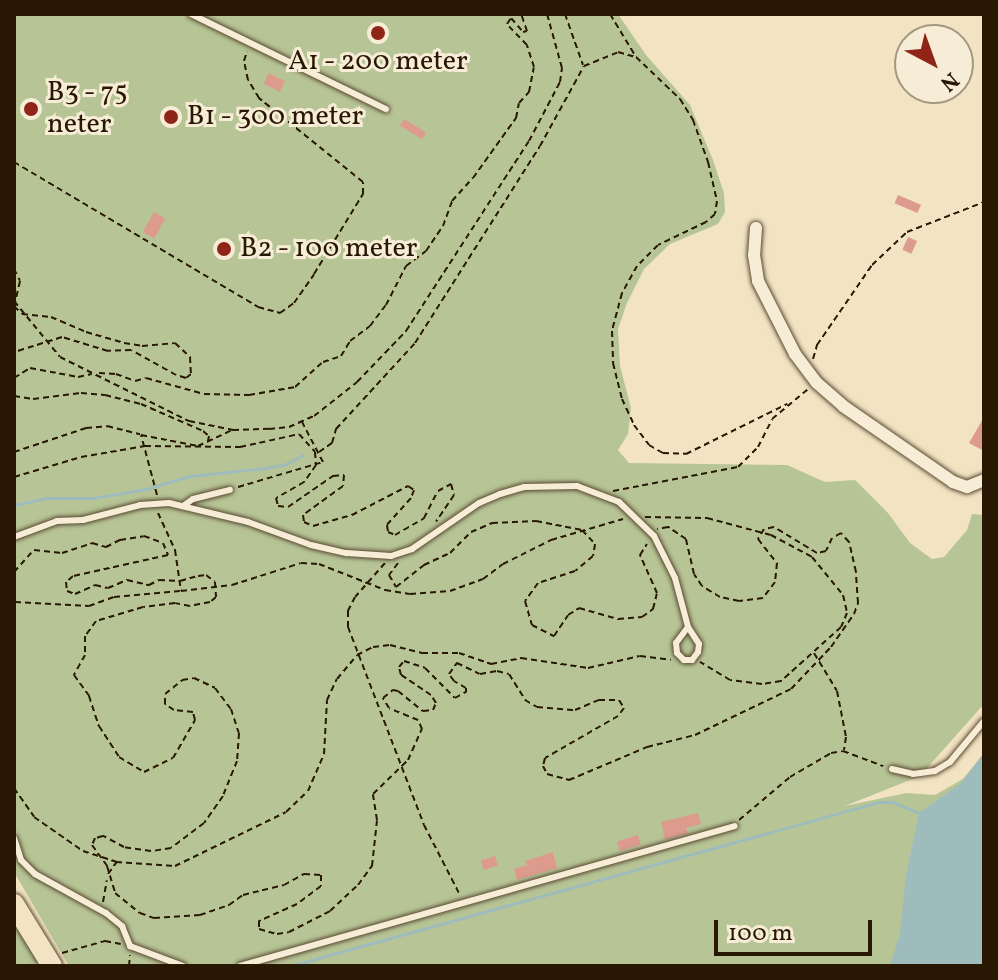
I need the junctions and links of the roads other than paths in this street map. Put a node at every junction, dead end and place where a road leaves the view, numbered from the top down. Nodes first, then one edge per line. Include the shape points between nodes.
1 (191, 14) edge
2 (386, 109) dead end
3 (756, 228) dead end
4 (983, 486) edge
5 (230, 490) road end
6 (183, 506) junction
7 (14, 537) edge
8 (688, 627) junction
9 (984, 721) edge
10 (892, 769) road end
11 (735, 826) road end
12 (14, 838) edge
13 (14, 904) edge
14 (54, 960) edge
15 (183, 966) edge
16 (240, 966) edge

1 - 2 lane
3 - 4 street via 758,281 813,378 843,406 953,482
5 - 6 lane
6 - 7 lane via 157,503 57,521
6 - 8 lane via 311,545 391,556 425,541 479,503 524,487 577,486 605,495 654,536 675,578
8 - 8 lane via 676,643 680,657 696,657 699,644
9 - 10 lane via 950,762 935,771 913,774
11 - 16 lane
12 - 15 lane via 21,860 35,874 122,926 130,946
13 - 14 highway

